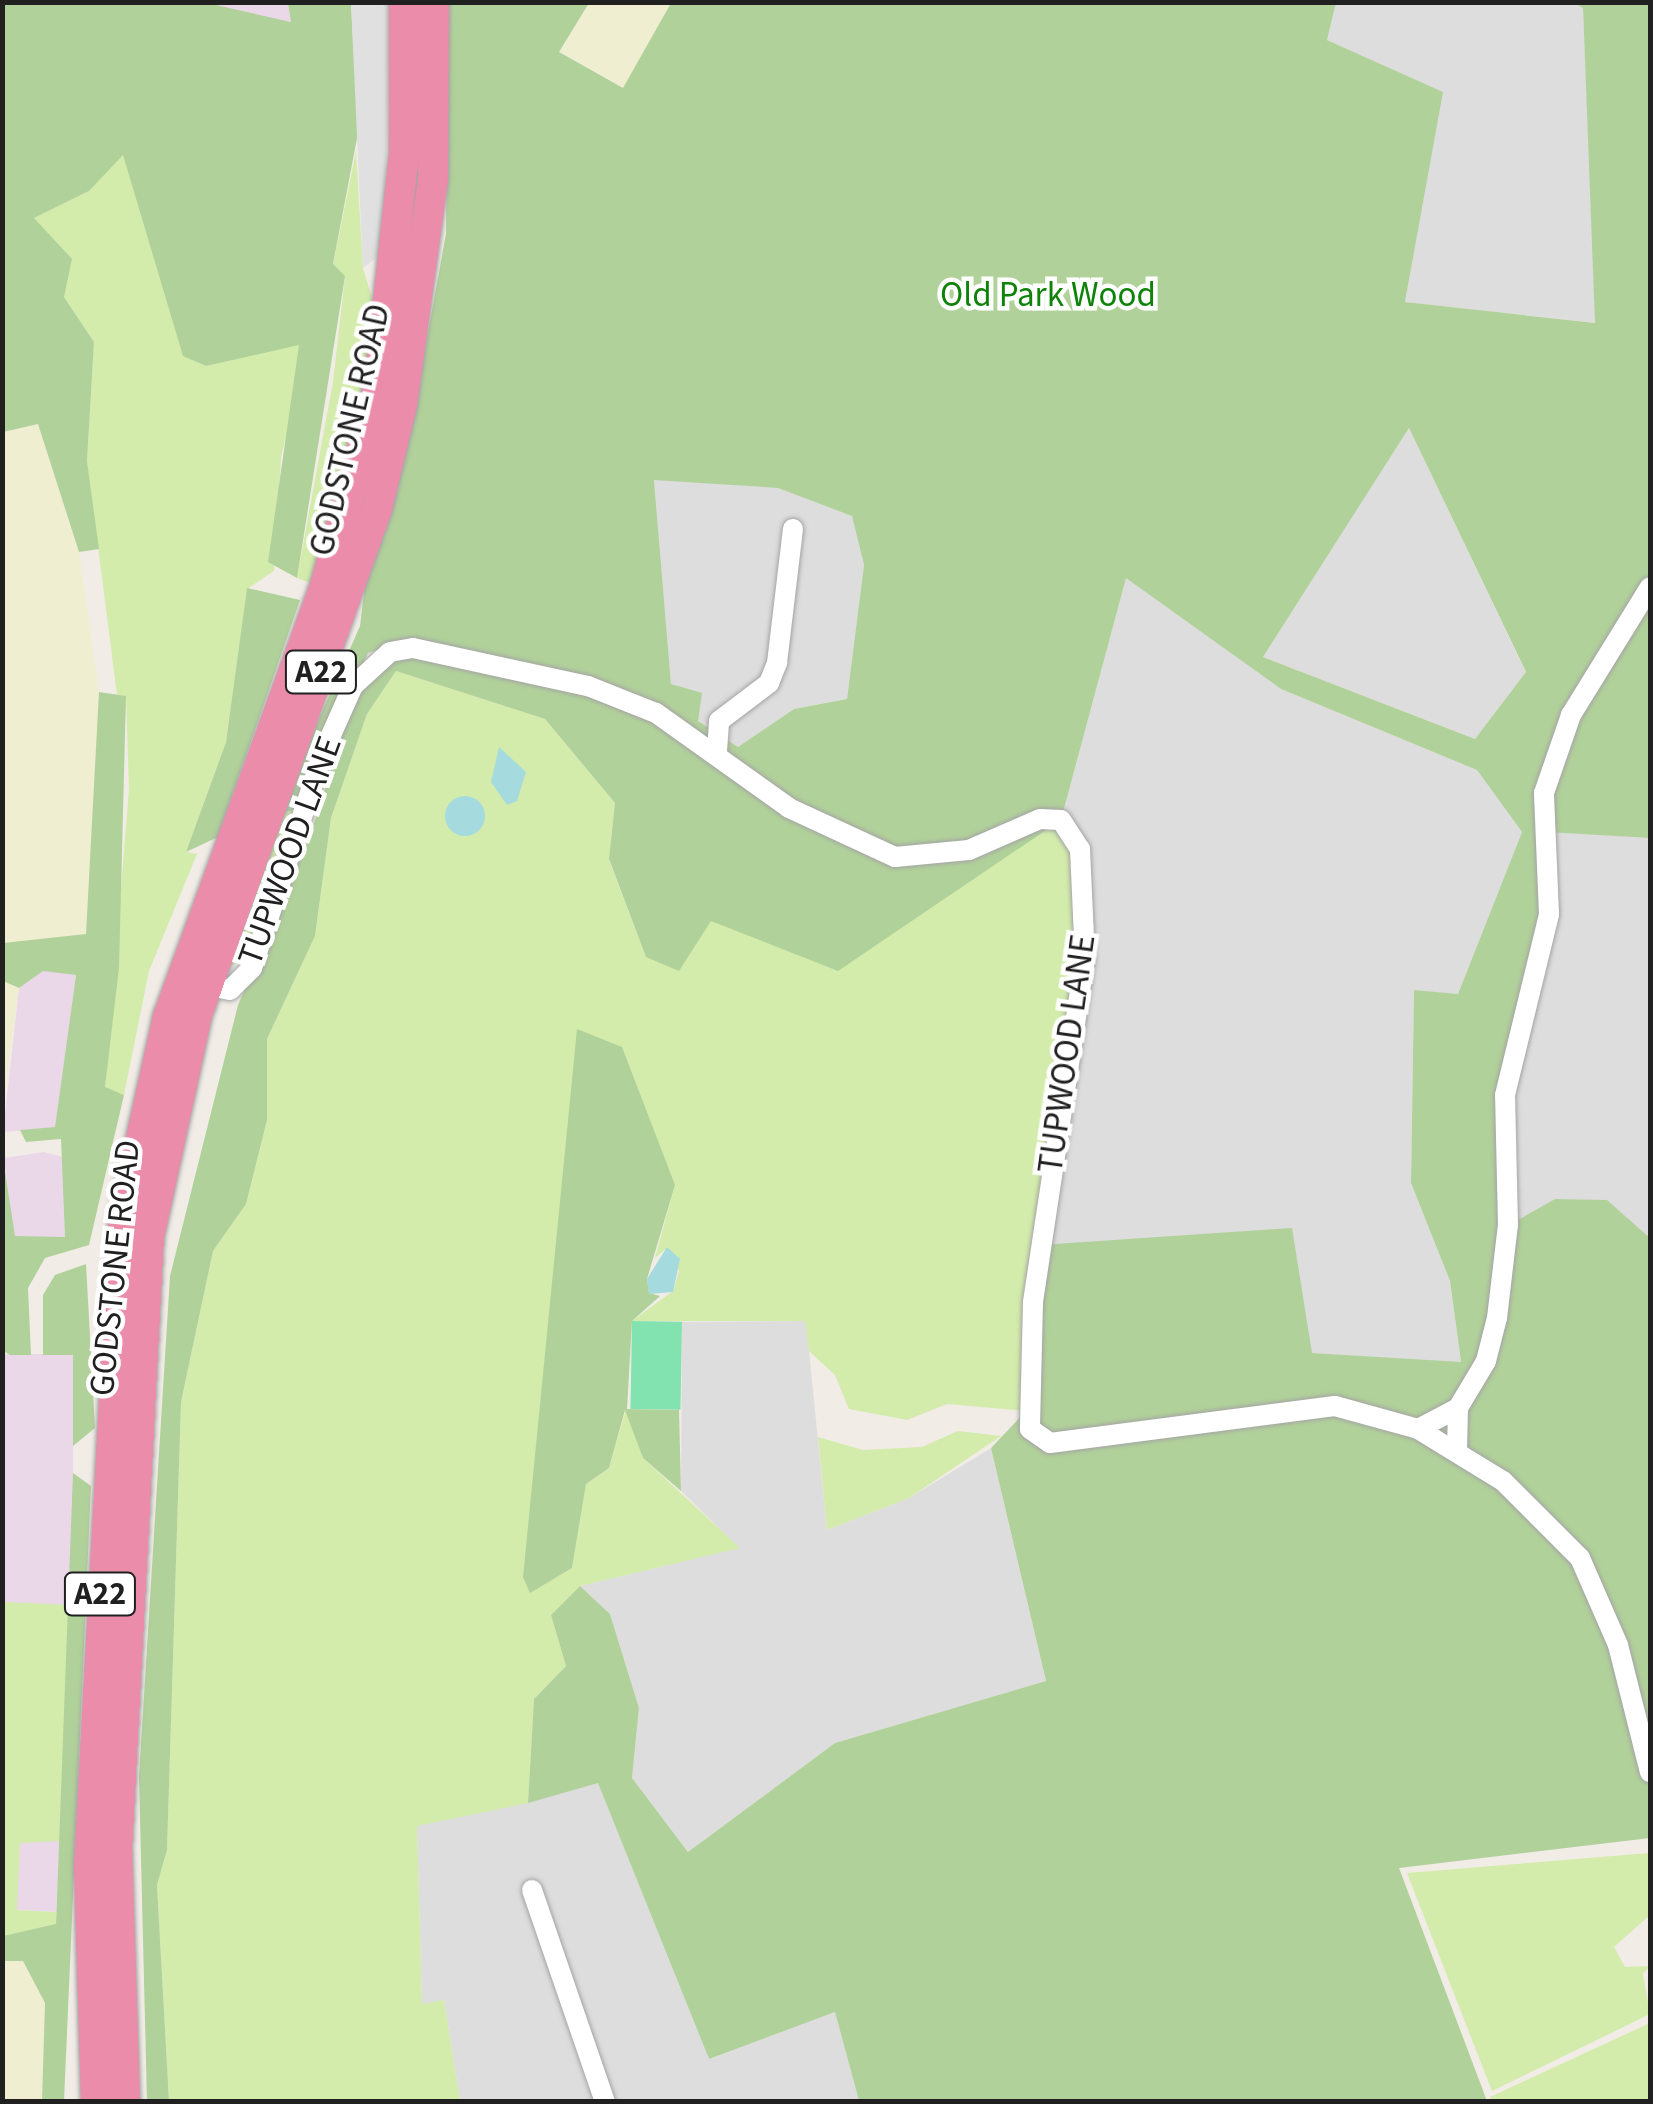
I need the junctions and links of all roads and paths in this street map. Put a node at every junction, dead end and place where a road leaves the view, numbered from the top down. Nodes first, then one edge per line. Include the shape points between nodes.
1 (404, 2) edge
2 (434, 2) edge
3 (794, 529) dead end
4 (1650, 587) edge
5 (717, 752) junction
6 (208, 986) junction
7 (1458, 1408) junction
8 (1418, 1429) junction
9 (1457, 1451) junction
10 (1650, 1772) edge
11 (532, 1890) dead end
12 (96, 2102) edge
13 (125, 2102) edge
14 (605, 2102) edge

1 - 12 highway, GODSTONE ROAD / A22 via 389,304 374,402 325,586 168,1017 124,1214 90,1847
2 - 6 highway, GODSTONE ROAD / A22 via 427,242 377,509
3 - 5 street via 777,663 769,683 719,721
4 - 7 street via 1571,715 1544,793 1549,914 1505,1096 1508,1225 1497,1318 1486,1360
5 - 6 street, TUPWOOD LANE via 688,727 588,686 413,648 390,652 353,686 323,753 252,968 230,990
5 - 8 street, TUPWOOD LANE via 806,818 895,857 969,850 1040,819 1061,820 1080,849 1085,958 1033,1303 1026,1411 1039,1440 1335,1406
6 - 13 highway, GODSTONE ROAD / A22 via 160,1165 138,1364 117,1852
7 - 8 street
7 - 9 street
8 - 9 street, TUPWOOD LANE
9 - 10 street, TUPWOOD LANE via 1503,1481 1580,1558 1618,1645
11 - 14 street

